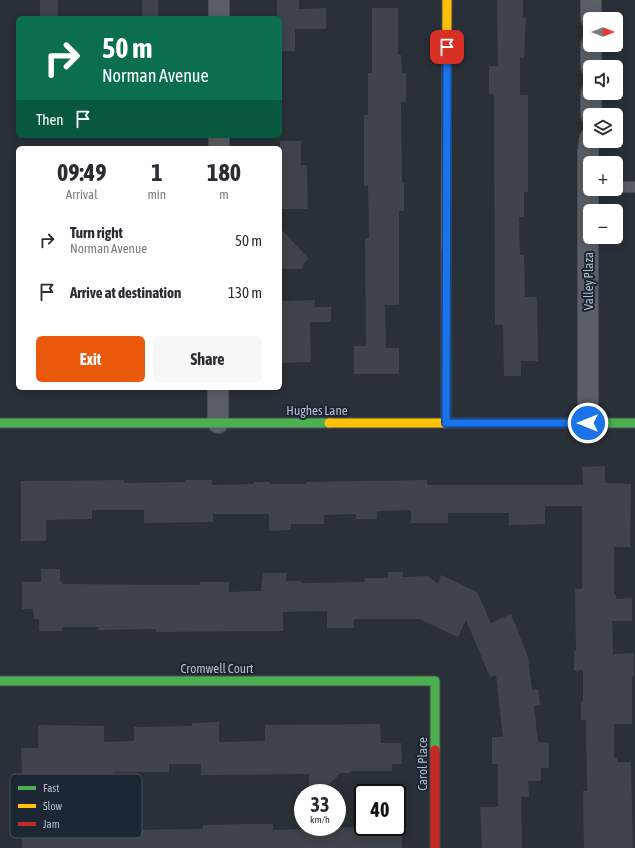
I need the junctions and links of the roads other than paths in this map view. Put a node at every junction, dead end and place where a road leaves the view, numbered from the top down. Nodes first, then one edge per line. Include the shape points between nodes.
1 (219, 0) edge
2 (447, 0) edge
3 (591, 0) edge
4 (591, 12) edge
5 (219, 16) edge
6 (623, 186) edge
7 (635, 187) edge
8 (589, 196) edge
9 (218, 390) edge
10 (0, 423) edge
11 (218, 423) junction
12 (446, 423) junction
13 (588, 423) junction
14 (635, 423) edge
15 (0, 681) edge
16 (435, 681) joint
17 (435, 848) edge

1 - 5 street
2 - 12 street
3 - 4 street
6 - 7 lane
8 - 13 street, Valley Plaza
9 - 11 street
10 - 11 street, Hughes Lane
11 - 12 street, Hughes Lane
12 - 13 street, Hughes Lane
13 - 14 street, Hughes Lane
15 - 16 street, Cromwell Court
16 - 17 street, Carol Place

